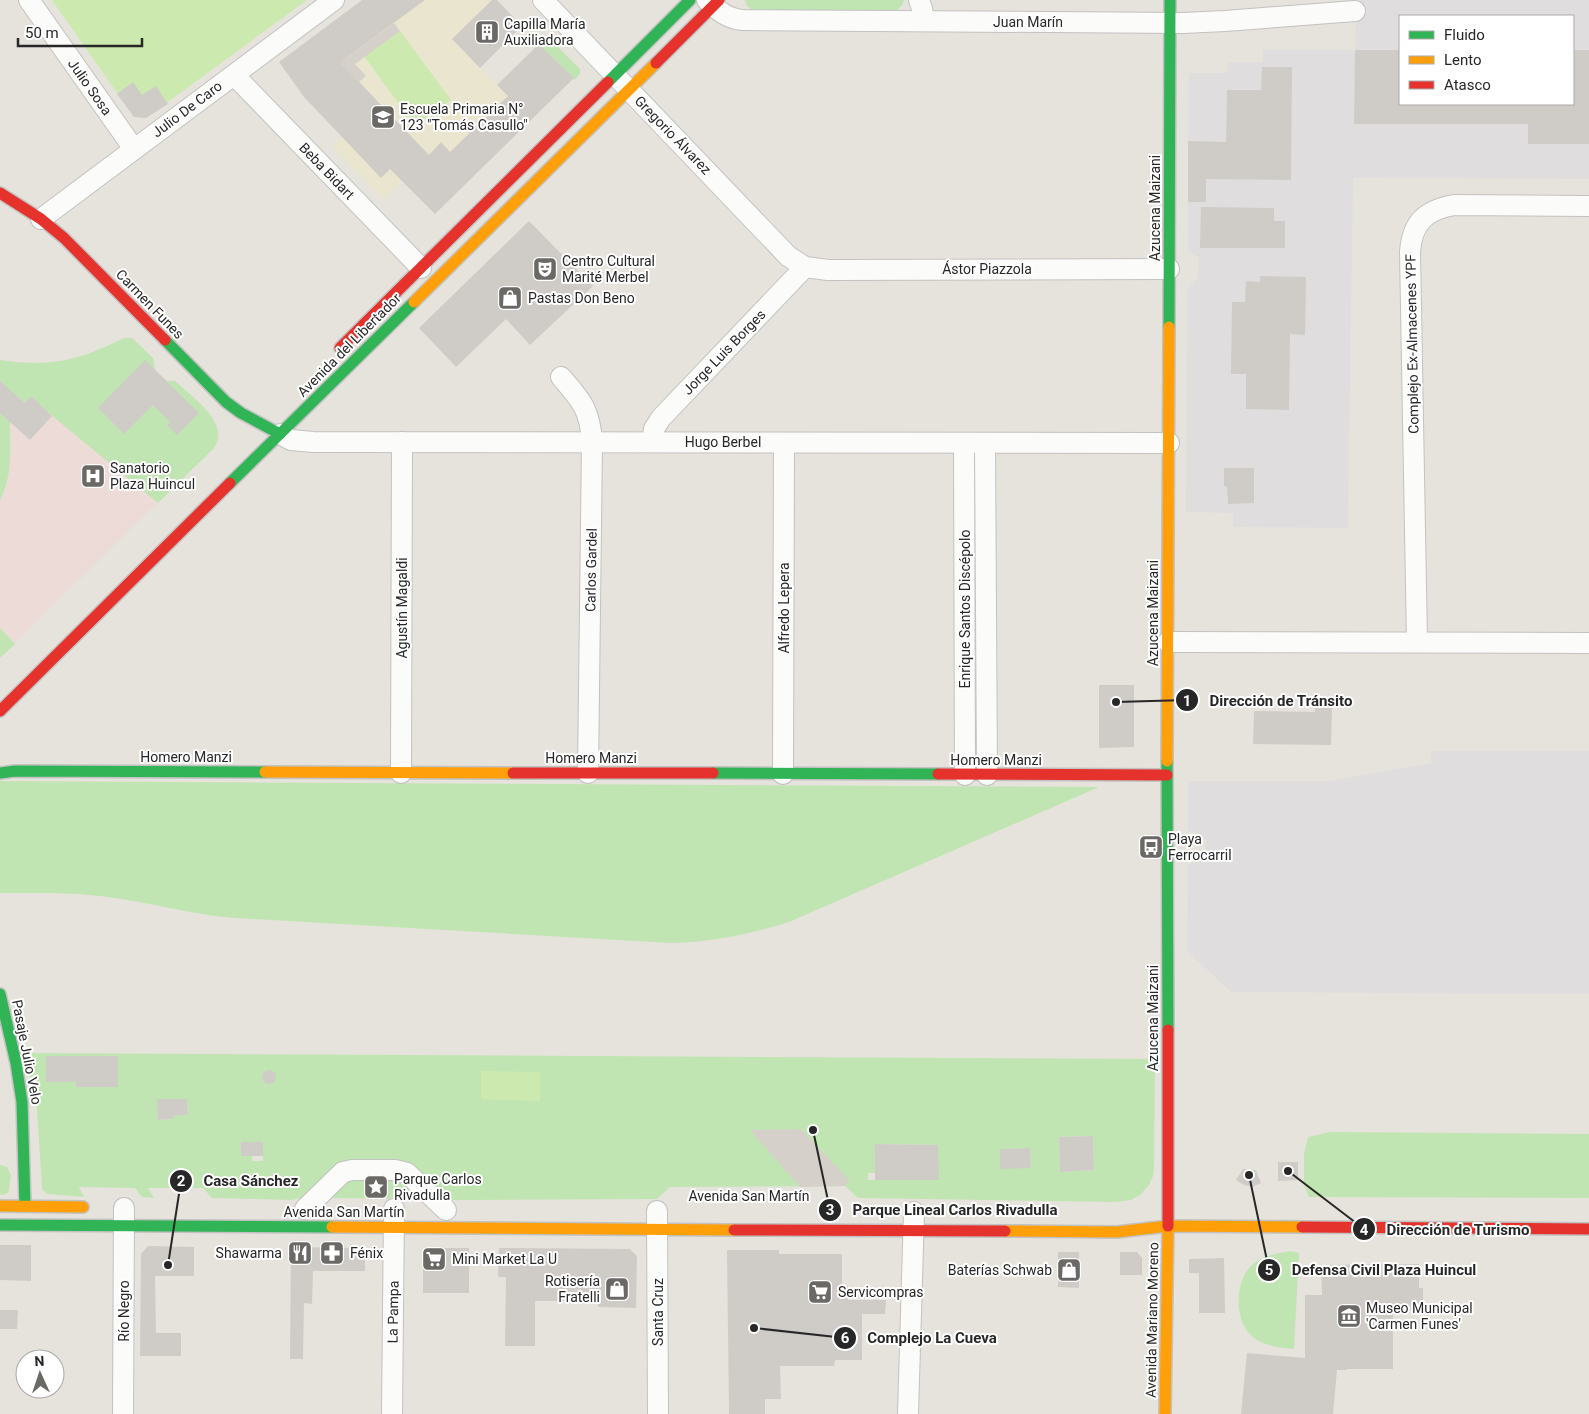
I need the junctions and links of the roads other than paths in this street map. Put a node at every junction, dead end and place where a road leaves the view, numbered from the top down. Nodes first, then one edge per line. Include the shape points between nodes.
1 (29, 0) edge
2 (334, 0) edge
3 (544, 0) edge
4 (690, 0) edge
5 (919, 0) edge
6 (1170, 0) edge
7 (713, 2) edge
8 (1355, 11) dead end
9 (924, 21) junction
10 (1170, 23) junction
11 (234, 75) junction
12 (615, 75) junction
13 (629, 89) junction
14 (134, 149) junction
15 (0, 193) edge
16 (1589, 206) edge
17 (41, 219) junction
18 (805, 267) junction
19 (420, 268) junction
20 (1169, 269) junction
21 (331, 357) dead end
22 (561, 377) dead end
23 (266, 427) junction
24 (402, 442) junction
25 (592, 442) junction
26 (652, 442) junction
27 (784, 443) junction
28 (964, 443) junction
29 (985, 443) junction
30 (1168, 443) junction
31 (1168, 642) junction
32 (1417, 642) junction
33 (1589, 643) edge
34 (0, 712) edge
35 (0, 771) edge
36 (401, 773) junction
37 (588, 773) junction
38 (783, 774) junction
39 (965, 775) junction
40 (986, 775) junction
41 (1167, 775) junction
42 (0, 994) edge
43 (8, 1152) dead end
44 (24, 1152) junction
45 (0, 1206) edge
46 (25, 1206) junction
47 (94, 1207) dead end
48 (300, 1209) joint
49 (324, 1209) dead end
50 (444, 1210) dead end
51 (124, 1212) junction
52 (394, 1214) junction
53 (657, 1215) junction
54 (914, 1217) junction
55 (1143, 1218) dead end
56 (0, 1226) edge
57 (1168, 1226) junction
58 (1589, 1229) edge
59 (123, 1414) edge
60 (392, 1414) edge
61 (658, 1414) edge
62 (908, 1414) edge
63 (1165, 1414) edge

1 - 14 street, Julio Sosa
2 - 11 street, Julio De Caro
3 - 12 street, Gregorio Álvarez
4 - 12 main road, Avenida del Libertador
5 - 9 street
6 - 10 main road, Azucena Maizani
7 - 9 street, Juan Marín via 728,16 743,20
7 - 13 main road, Avenida del Libertador
8 - 10 street, Juan Marín
9 - 10 street, Juan Marín
10 - 20 main road, Azucena Maizani
11 - 14 street, Julio De Caro
11 - 19 street, Beba Bidart
12 - 13 street, Gregorio Álvarez
12 - 19 main road, Avenida del Libertador
13 - 18 street, Gregorio Álvarez via 788,256
13 - 23 main road, Avenida del Libertador
14 - 17 street, Julio De Caro
15 - 17 main road, Carmen Funes
16 - 32 street, Complejo Ex-Almacenes YPF via 1454,205 1430,212 1415,229 1410,252
17 - 23 main road, Carmen Funes via 75,248 220,397
18 - 20 street, Ástor Piazzola via 828,270
18 - 26 street, Jorge Luis Borges via 660,418
19 - 21 main road, Avenida del Libertador
20 - 30 main road, Azucena Maizani
22 - 25 street, Carlos Gardel via 586,409
23 - 24 street, Hugo Berbel via 291,440 305,442
23 - 34 main road, Avenida del Libertador
24 - 25 street, Hugo Berbel
24 - 36 street, Agustín Magaldi
25 - 26 street, Hugo Berbel
25 - 37 street, Carlos Gardel
26 - 27 street, Hugo Berbel
27 - 28 street, Hugo Berbel
27 - 38 street, Alfredo Lepera
28 - 29 street, Hugo Berbel
28 - 39 street, Enrique Santos Discépolo
29 - 30 street, Hugo Berbel
29 - 40 street, Enrique Santos Discépolo
30 - 31 main road, Azucena Maizani
31 - 32 street
31 - 41 main road, Azucena Maizani
32 - 33 street
35 - 36 main road, Homero Manzi
36 - 37 main road, Homero Manzi
37 - 38 main road, Homero Manzi
38 - 39 main road, Homero Manzi
39 - 40 main road, Homero Manzi
40 - 41 main road, Homero Manzi
41 - 57 main road, Azucena Maizani
42 - 44 main road, Pasaje Julio Velo via 21,1089
43 - 44 main road
44 - 46 main road, Pasaje Julio Velo
45 - 46 main road
46 - 47 main road
48 - 49 main road, Avenida San Martín
48 - 50 street via 343,1172 395,1170 407,1173
51 - 52 main road, Avenida San Martín
51 - 56 main road, Avenida San Martín
51 - 59 street, Río Negro
52 - 53 main road, Avenida San Martín
52 - 60 street, La Pampa
53 - 54 main road, Avenida San Martín
53 - 61 street, Santa Cruz
54 - 57 main road, Avenida San Martín via 1117,1232
54 - 62 street
55 - 57 main road
57 - 58 main road
57 - 63 main road, Avenida Mariano Moreno

